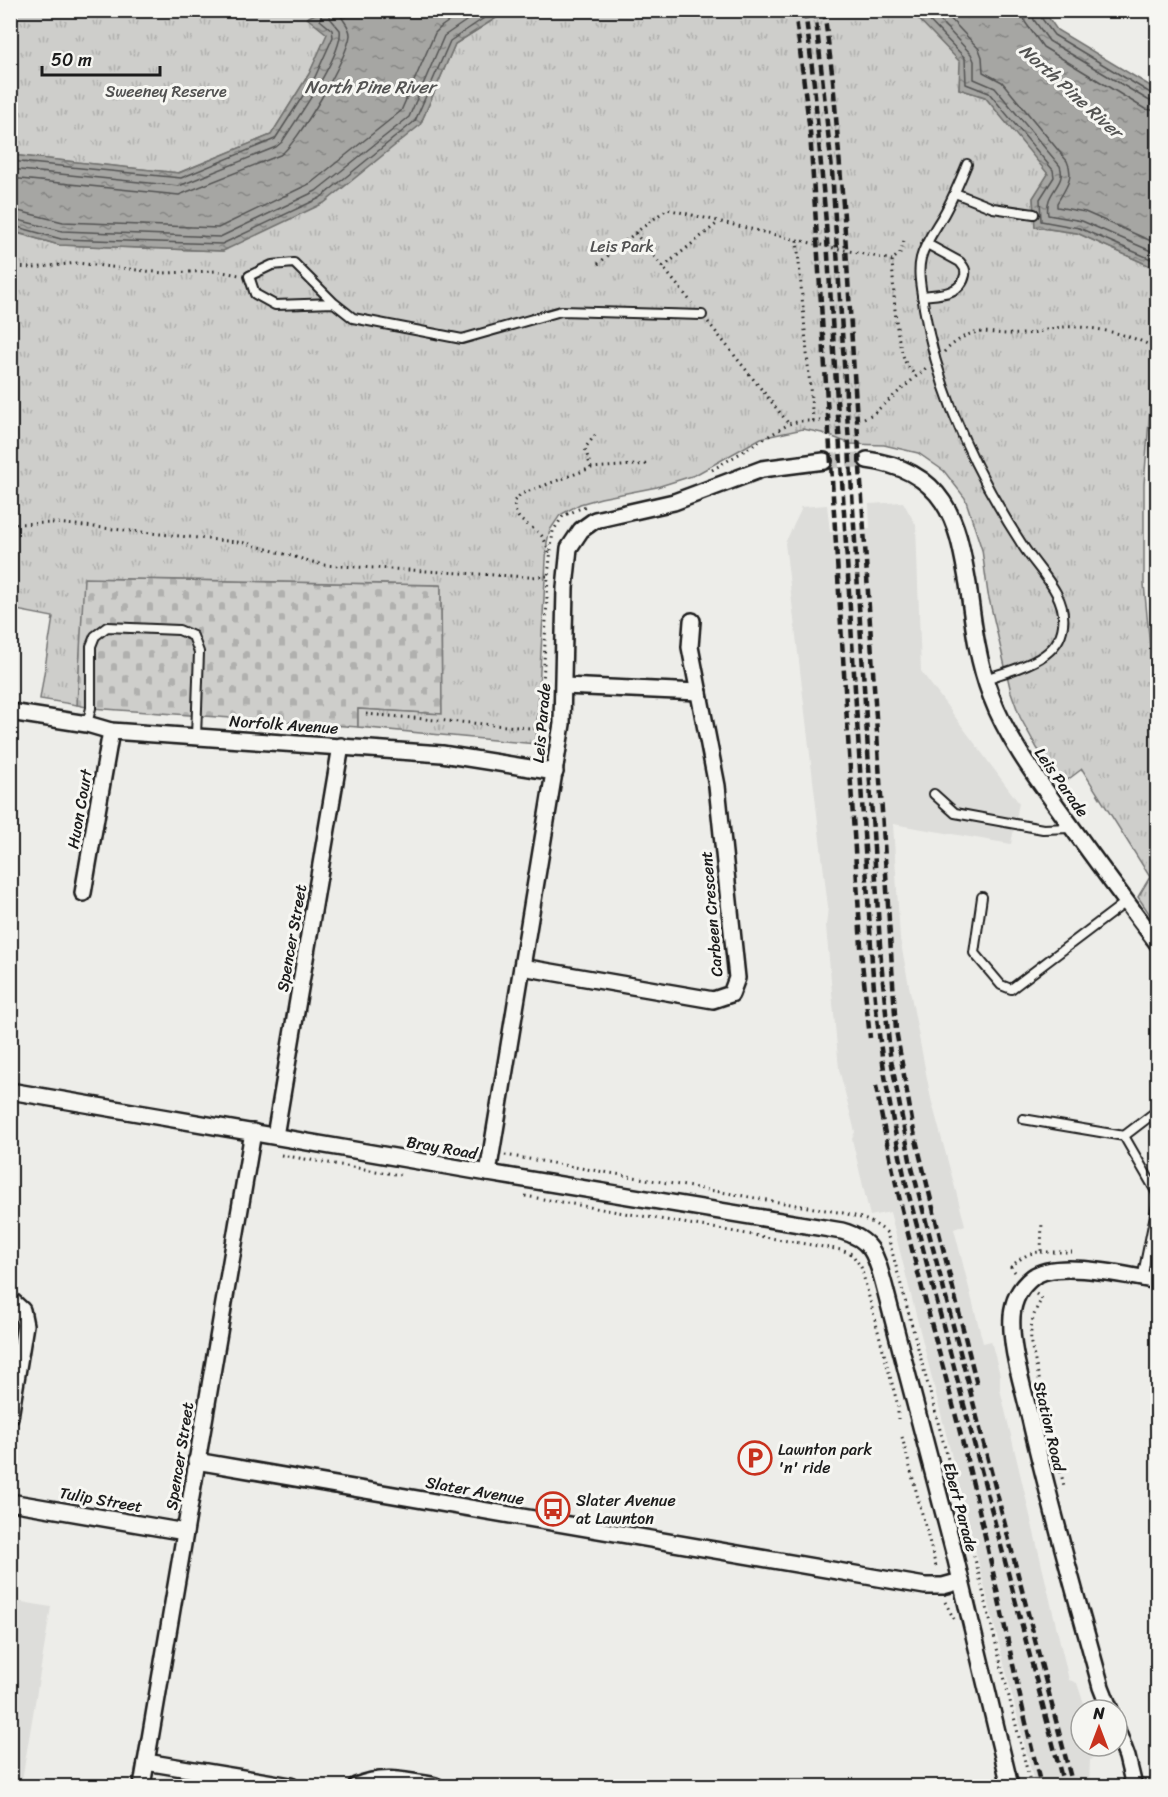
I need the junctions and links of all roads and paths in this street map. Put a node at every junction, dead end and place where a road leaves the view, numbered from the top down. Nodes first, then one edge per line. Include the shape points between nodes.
1 (967, 164) dead end
2 (955, 193) junction
3 (1034, 214) dead end
4 (719, 222) junction
5 (635, 233) junction
6 (797, 240) junction
7 (904, 241) dead end
8 (927, 244) junction
9 (892, 260) junction
10 (598, 264) dead end
11 (10, 267) edge
12 (663, 267) junction
13 (249, 276) junction
14 (922, 296) junction
15 (334, 303) junction
16 (702, 315) junction
17 (1158, 350) edge
18 (943, 353) dead end
19 (927, 367) dead end
20 (916, 376) junction
21 (864, 418) dead end
22 (1158, 419) edge
23 (813, 421) junction
24 (822, 421) dead end
25 (789, 424) junction
26 (596, 434) dead end
27 (824, 460) tunnel mouth
28 (867, 460) tunnel mouth
29 (650, 464) dead end
30 (591, 468) junction
31 (709, 472) dead end
32 (594, 503) dead end
33 (10, 524) edge
34 (549, 555) junction
35 (548, 576) junction
36 (1158, 585) edge
37 (692, 621) dead end
38 (985, 679) junction
39 (564, 686) junction
40 (699, 692) junction
41 (10, 712) edge
42 (366, 714) dead end
43 (87, 724) junction
44 (541, 729) junction
45 (111, 731) junction
46 (196, 736) junction
47 (341, 746) junction
48 (532, 768) junction
49 (555, 772) junction
50 (934, 794) dead end
51 (1072, 828) junction
52 (82, 893) dead end
53 (982, 897) dead end
54 (1126, 902) junction
55 (1158, 944) edge
56 (522, 967) junction
57 (10, 1091) edge
58 (1158, 1110) edge
59 (1023, 1119) dead end
60 (253, 1132) junction
61 (275, 1136) junction
62 (1124, 1136) junction
63 (492, 1150) junction
64 (281, 1155) dead end
65 (488, 1173) junction
66 (409, 1177) dead end
67 (1158, 1195) edge
68 (525, 1196) dead end
69 (1158, 1200) edge
70 (864, 1219) dead end
71 (1042, 1221) dead end
72 (865, 1241) joint
73 (1150, 1280) edge
74 (1025, 1284) junction
75 (10, 1299) edge
76 (10, 1417) edge
77 (898, 1419) dead end
78 (902, 1437) dead end
79 (196, 1461) junction
80 (1066, 1496) dead end
81 (10, 1503) edge
82 (185, 1532) junction
83 (936, 1567) dead end
84 (977, 1567) dead end
85 (961, 1581) junction
86 (1105, 1698) edge
87 (1127, 1758) edge
88 (146, 1762) junction
89 (142, 1786) edge
90 (291, 1786) edge
91 (356, 1786) edge
92 (436, 1786) edge
93 (1010, 1786) edge
94 (1031, 1786) edge
95 (1134, 1786) edge

1 - 2 lane
2 - 3 lane via 993,208
2 - 8 lane
4 - 5 path via 667,210
4 - 6 path
4 - 12 path
5 - 10 path
5 - 12 path
6 - 9 path
6 - 23 path
7 - 9 path via 900,253
8 - 14 lane via 920,266
8 - 14 lane via 960,262 965,273 955,290
9 - 20 path via 902,349 905,363
11 - 13 path via 77,263 163,273 217,271
12 - 16 path
13 - 15 lane via 255,294 275,305
13 - 15 lane via 272,265 294,263
14 - 38 lane via 938,370 966,443 1019,539 1055,591 1063,615 1061,635 1047,653
15 - 16 lane via 353,318 462,339 561,311
16 - 25 path
17 - 18 path via 1134,339 1070,327 1020,334 975,332
19 - 20 path
20 - 21 path
22 - 36 path via 1153,483
23 - 24 path
23 - 25 path
25 - 31 path
26 - 30 path via 585,448
27 - 39 street, Leis Parade via 762,470 655,508 595,520 581,530 569,548 567,560
28 - 38 street, Leis Parade via 915,474 944,504 964,560
29 - 30 path
30 - 34 path via 521,494 514,501 515,513 542,536
32 - 34 path via 573,510 560,520 553,531
33 - 35 path via 56,523 246,543 323,565
34 - 35 path
35 - 44 path
37 - 40 street, Carbeen Crescent via 690,647
38 - 51 street, Leis Parade via 1015,746
39 - 40 street
39 - 49 street, Leis Parade
40 - 56 street, Carbeen Crescent via 717,786 737,978 731,994 713,1000
41 - 43 street, Norfolk Avenue
42 - 44 path
43 - 45 street, Norfolk Avenue
43 - 46 lane via 94,636 106,627 179,630 193,636 199,652
44 - 48 path
45 - 46 street, Norfolk Avenue
45 - 52 street, Huon Court
46 - 47 street, Norfolk Avenue
47 - 48 street, Norfolk Avenue via 442,754
47 - 61 street, Spencer Street
48 - 49 street, Norfolk Avenue
49 - 56 street, Leis Parade
50 - 51 lane via 955,813 1043,829
51 - 54 street, Leis Parade
53 - 54 lane via 974,953 1001,985 1011,989
54 - 55 street, Leis Parade
56 - 63 street, Leis Parade
57 - 60 street, Bray Road
58 - 62 lane
59 - 62 lane
60 - 61 street, Bray Road
60 - 79 street, Spencer Street
61 - 65 street, Bray Road
62 - 67 lane
63 - 65 street, Leis Parade
63 - 70 path via 512,1157
64 - 66 path
65 - 72 street, Bray Road via 842,1231
68 - 77 path via 852,1254 861,1268 898,1406
69 - 73 lane
71 - 74 path via 1041,1252 1034,1252 1011,1267
72 - 85 street, Ebert Parade via 879,1263
73 - 74 street via 1062,1269 1035,1275
74 - 80 path via 1042,1299 1032,1321 1031,1344
74 - 86 street, Station Road via 1014,1301 1012,1341 1047,1487
75 - 76 street via 21,1310 26,1325
78 - 83 path
79 - 82 street, Spencer Street
79 - 85 street, Slater Avenue via 925,1586
81 - 82 street, Tulip Street
82 - 88 street, Spencer Street
84 - 94 path
85 - 93 street, Ebert Parade
87 - 95 street
88 - 89 street, Spencer Street
88 - 90 street
91 - 92 street via 384,1779

